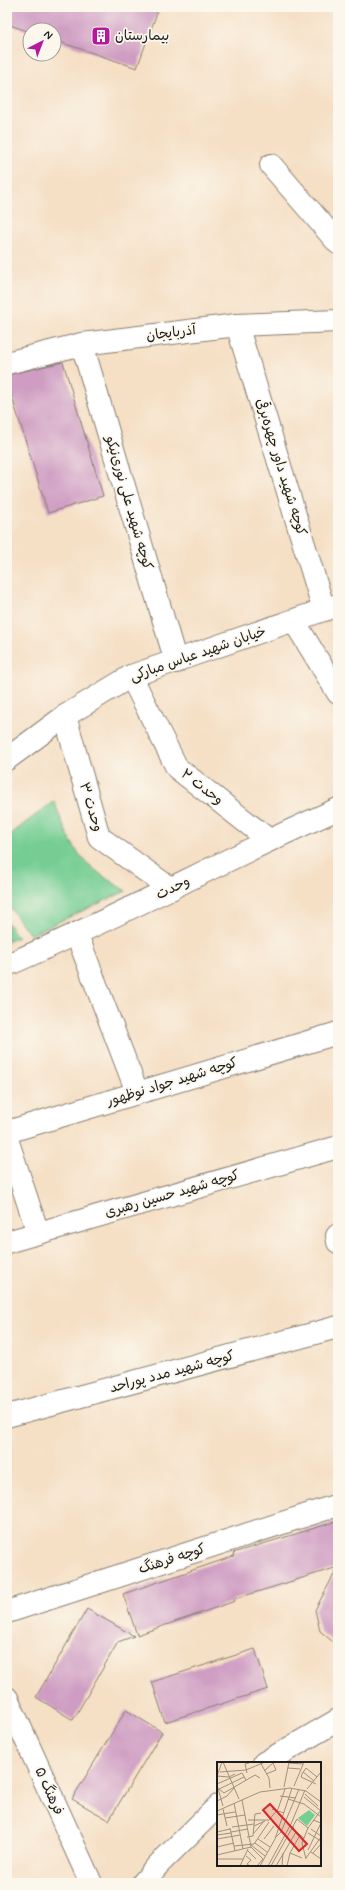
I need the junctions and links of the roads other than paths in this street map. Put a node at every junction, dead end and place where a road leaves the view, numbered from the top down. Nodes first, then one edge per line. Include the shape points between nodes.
1 (271, 165) dead end
2 (338, 243) edge
3 (338, 321) edge
4 (237, 324) junction
5 (82, 344) junction
6 (7, 364) edge
7 (331, 607) edge
8 (294, 620) junction
9 (176, 662) junction
10 (131, 676) junction
11 (338, 693) edge
12 (65, 716) junction
13 (7, 759) edge
14 (338, 809) edge
15 (269, 840) junction
16 (171, 889) junction
17 (77, 935) junction
18 (7, 966) edge
19 (338, 1033) edge
20 (137, 1092) junction
21 (7, 1132) edge
22 (7, 1139) edge
23 (338, 1147) edge
24 (38, 1233) junction
25 (338, 1235) edge
26 (7, 1242) edge
27 (338, 1242) edge
28 (338, 1327) edge
29 (7, 1416) edge
30 (338, 1505) edge
31 (7, 1612) edge
32 (7, 1698) edge
33 (338, 1720) edge
34 (266, 1762) edge
35 (217, 1807) edge
36 (91, 1883) edge
37 (143, 1883) edge

1 - 2 street
3 - 4 street, آذربایجان
4 - 5 street, آذربایجان
4 - 7 street, کوچه شهید داور چهره‌برقی
5 - 6 street, آذربایجان
5 - 9 street, کوچه شهید علی نوری‌نیکو
7 - 8 street, خیابان شهید عباس مبارکی
8 - 9 street, خیابان شهید عباس مبارکی
8 - 11 street
9 - 10 street, خیابان شهید عباس مبارکی
10 - 12 street, خیابان شهید عباس مبارکی
10 - 15 street, وحدت ۲ via 177,768
12 - 13 street, خیابان شهید عباس مبارکی
12 - 16 street, وحدت ۳ via 99,837
14 - 15 street, وحدت
15 - 16 street, وحدت
16 - 17 street, وحدت
17 - 18 street, وحدت
17 - 20 street
19 - 20 street, کوچه شهید جواد نوظهور
20 - 21 street, کوچه شهید جواد نوظهور
22 - 24 street
23 - 24 street, کوچه شهید حسین رهبری
24 - 26 street, کوچه شهید حسین رهبری
25 - 27 street
28 - 29 street, کوچه شهید مدد پوراحد
30 - 31 street, کوچه فرهنگ
32 - 36 street, فرهنگ ۵
33 - 34 street
35 - 37 street

